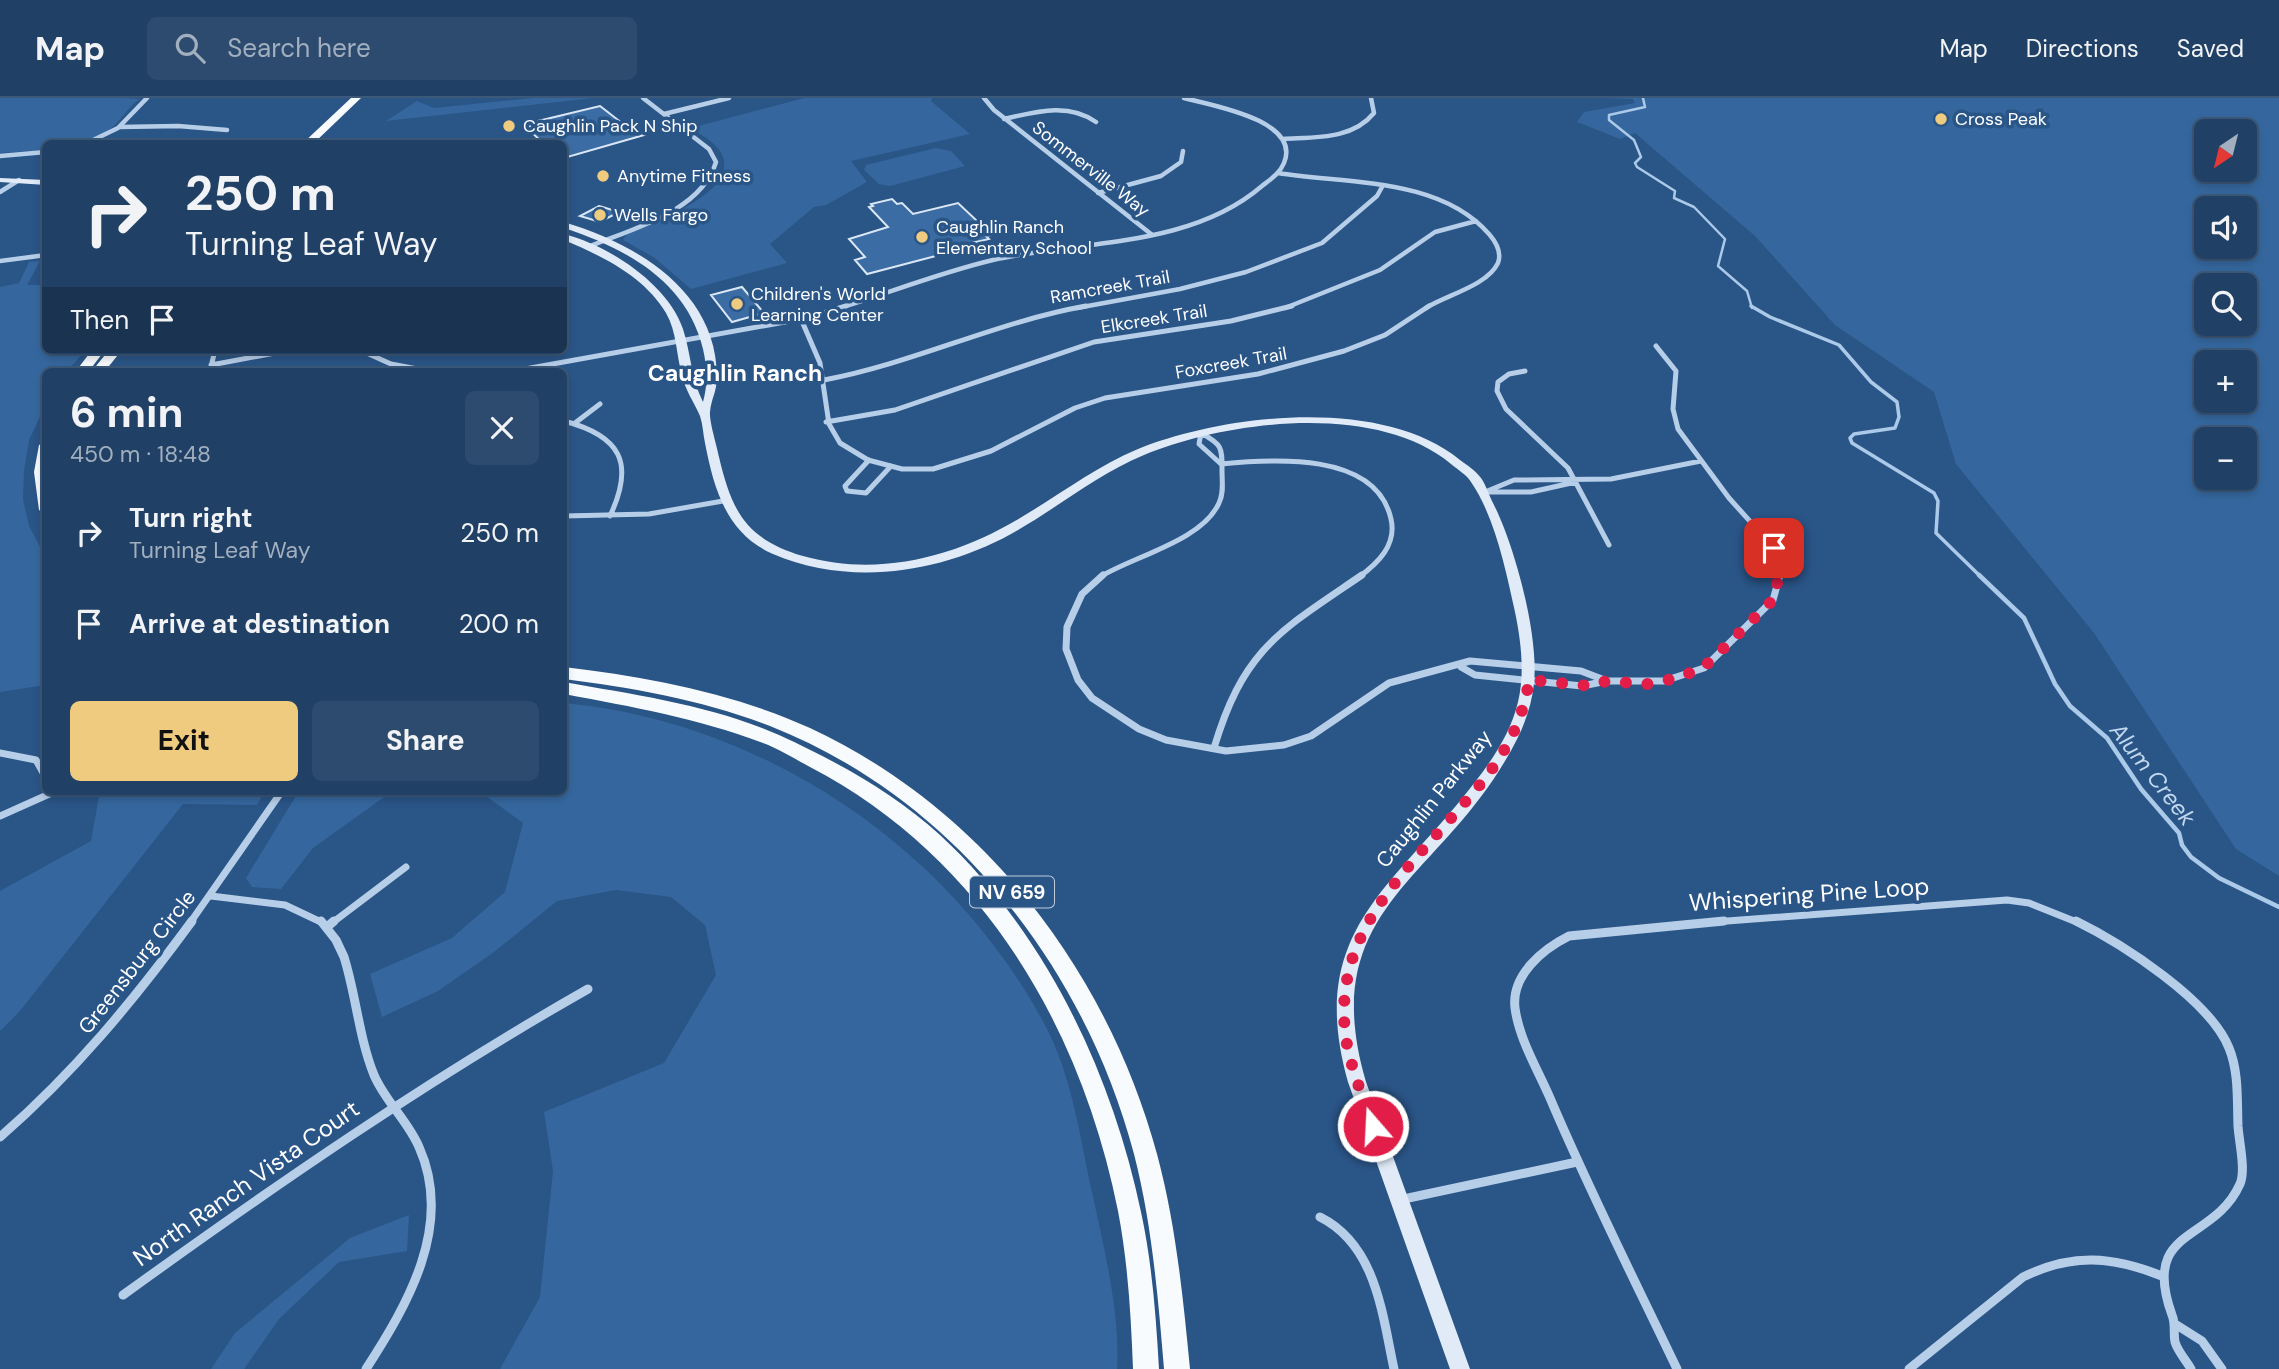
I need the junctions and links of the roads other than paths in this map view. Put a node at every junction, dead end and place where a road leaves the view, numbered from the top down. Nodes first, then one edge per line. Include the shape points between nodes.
1 (147, 98) edge
2 (356, 98) edge
3 (368, 98) edge
4 (643, 98) edge
5 (729, 98) edge
6 (984, 98) edge
7 (1184, 98) edge
8 (1371, 98) edge
9 (664, 114) junction
10 (1004, 119) junction
11 (1096, 122) dead end
12 (120, 127) junction
13 (227, 130) dead end
14 (1283, 139) junction
15 (93, 140) edge
16 (311, 140) edge
17 (327, 140) edge
18 (1183, 151) dead end
19 (42, 152) edge
20 (0, 156) edge
21 (1278, 173) junction
22 (0, 180) edge
23 (19, 180) junction
24 (42, 183) edge
25 (1382, 187) junction
26 (0, 192) edge
27 (1098, 192) junction
28 (1476, 221) junction
29 (567, 226) edge
30 (1151, 234) junction
31 (567, 238) edge
32 (605, 239) junction
33 (588, 247) junction
34 (42, 256) edge
35 (0, 261) edge
36 (801, 319) junction
37 (706, 337) junction
38 (683, 341) junction
39 (1657, 346) dead end
40 (96, 354) edge
41 (113, 354) edge
42 (273, 354) edge
43 (370, 354) edge
44 (84, 368) edge
45 (101, 368) edge
46 (210, 368) edge
47 (414, 368) edge
48 (531, 368) edge
49 (1525, 372) dead end
50 (824, 380) junction
51 (600, 404) dead end
52 (704, 413) junction
53 (567, 422) edge
54 (826, 422) junction
55 (575, 424) junction
56 (1201, 433) junction
57 (869, 460) junction
58 (1701, 461) junction
59 (1220, 464) junction
60 (891, 466) junction
61 (1577, 481) junction
62 (1485, 492) junction
63 (723, 501) junction
64 (567, 516) edge
65 (611, 516) junction
66 (1609, 545) dead end
67 (1461, 667) junction
68 (567, 673) edge
69 (1529, 673) junction
70 (1607, 681) junction
71 (567, 688) edge
72 (1214, 748) junction
73 (0, 754) edge
74 (42, 771) edge
75 (45, 795) edge
76 (279, 795) edge
77 (0, 816) edge
78 (406, 867) dead end
79 (211, 896) junction
80 (327, 927) junction
81 (588, 989) dead end
82 (394, 1106) junction
83 (0, 1138) edge
84 (1577, 1161) junction
85 (1399, 1200) junction
86 (1320, 1217) dead end
87 (2162, 1276) junction
88 (123, 1295) dead end
89 (2175, 1324) junction
90 (366, 1369) edge
91 (1146, 1369) edge
92 (1177, 1369) edge
93 (1395, 1369) edge
94 (1460, 1369) edge
95 (1677, 1369) edge
96 (1909, 1369) edge
97 (2191, 1369) edge
98 (2222, 1369) edge

1 - 12 street
2 - 16 main road
3 - 17 main road
4 - 9 street
5 - 9 street
6 - 10 street, Sommerville Way
7 - 14 street via 1240,112 1261,121
8 - 14 street via 1374,113 1360,126
9 - 32 street via 713,154 713,177 686,202
10 - 11 street via 1055,110 1082,114
10 - 27 street, Sommerville Way
12 - 13 street
12 - 15 street
14 - 21 street via 1286,159
18 - 27 street via 1181,162 1161,176
19 - 20 street
21 - 25 street, Foxcreek Trail
21 - 30 street via 1228,211
22 - 23 street
23 - 24 street
23 - 26 street
25 - 28 street, Foxcreek Trail via 1436,199
25 - 50 street, Ramcreek Trail via 1338,232 1291,257 1209,282 1025,318 873,370
27 - 30 street, Sommerville Way
28 - 54 street, Elkcreek Trail via 1435,232 1367,277 1299,304 1224,323 1094,342 908,407
28 - 60 street, Foxcreek Trail via 1498,245 1500,258 1494,270 1368,343 1265,372 1106,397 1060,413 997,450 962,464 933,469
29 - 32 street, Caughlin Parkway
30 - 36 street via 993,260
31 - 33 street, Caughlin Parkway
32 - 33 street
32 - 37 street, Caughlin Parkway via 645,260 670,280 693,308
33 - 38 street, Caughlin Parkway via 653,290 677,323
34 - 35 street
36 - 37 street
36 - 50 street
37 - 38 street
37 - 52 street, Caughlin Parkway via 712,391
38 - 48 street
38 - 52 street, Caughlin Parkway via 687,377
39 - 58 street via 1676,371 1673,409 1678,429
40 - 44 main road
41 - 45 main road
42 - 46 street
43 - 47 street
49 - 61 street via 1503,377 1496,391 1513,416 1549,447
50 - 54 street
51 - 55 street
52 - 63 street, Caughlin Parkway
53 - 55 street
54 - 57 street, Foxcreek Trail via 842,446
55 - 65 street via 602,436 622,461 623,481
56 - 59 street via 1199,444
56 - 59 street via 1216,441 1224,455
56 - 62 street, Caughlin Parkway via 1305,420 1378,427 1442,452
56 - 63 street, Caughlin Parkway via 1124,459 982,544 900,567 843,567 788,556 749,535
57 - 60 street, Foxcreek Trail
57 - 60 street via 845,486 847,491 866,493
58 - 61 street via 1613,479
58 - 70 street via 1774,548 1780,571 1777,591 1768,606 1704,667 1664,681
59 - 72 street via 1222,496 1208,519 1181,537 1107,569 1075,603 1066,632 1066,648 1078,680 1106,710 1143,731
59 - 72 street via 1289,459 1339,470 1381,498 1392,532 1383,555 1373,565 1256,654 1233,688
61 - 62 street via 1558,488
61 - 62 street via 1527,479 1498,483
61 - 66 street
62 - 69 street, Caughlin Parkway via 1499,529 1525,635
63 - 65 street
64 - 65 street
67 - 69 street via 1475,674
67 - 69 street via 1477,661
67 - 72 street via 1416,673 1387,684 1338,721 1295,743 1260,750
68 - 92 main road, NV 659 via 694,694 806,733 890,780 928,808 998,875 1063,962 1091,1013 1126,1096 1162,1231
69 - 70 street via 1592,686
69 - 70 street via 1590,672
69 - 85 street, Caughlin Parkway via 1517,727 1504,751 1378,905 1354,948 1344,1016 1347,1041
71 - 91 main road, NV 659 via 672,706 778,740 886,802 977,883 1028,951 1058,1002 1105,1115 1126,1193 1141,1287
73 - 74 street via 36,760
75 - 77 street
76 - 79 street, Greensburg Circle
78 - 80 street
79 - 80 street via 287,905
79 - 83 street, Greensburg Circle via 98,1043
80 - 82 street via 341,951 375,1075
81 - 82 street, North Ranch Vista Court
82 - 88 street, North Ranch Vista Court
82 - 90 street via 427,1169 430,1227 408,1299
84 - 85 street
84 - 87 street, Whispering Pine Loop via 1526,1042 1516,1007 1523,977 1551,943 1598,931 2024,901 2082,923 2190,998 2212,1017 2230,1048 2243,1164 2240,1187 2229,1204 2174,1249
84 - 95 street, Whispering Pine Loop
85 - 94 street, Caughlin Parkway
86 - 93 street via 1350,1236 1359,1251 1381,1308
87 - 89 street
87 - 96 street via 2108,1257 2043,1267 2022,1278
89 - 97 street via 2177,1347
89 - 98 street via 2202,1341

